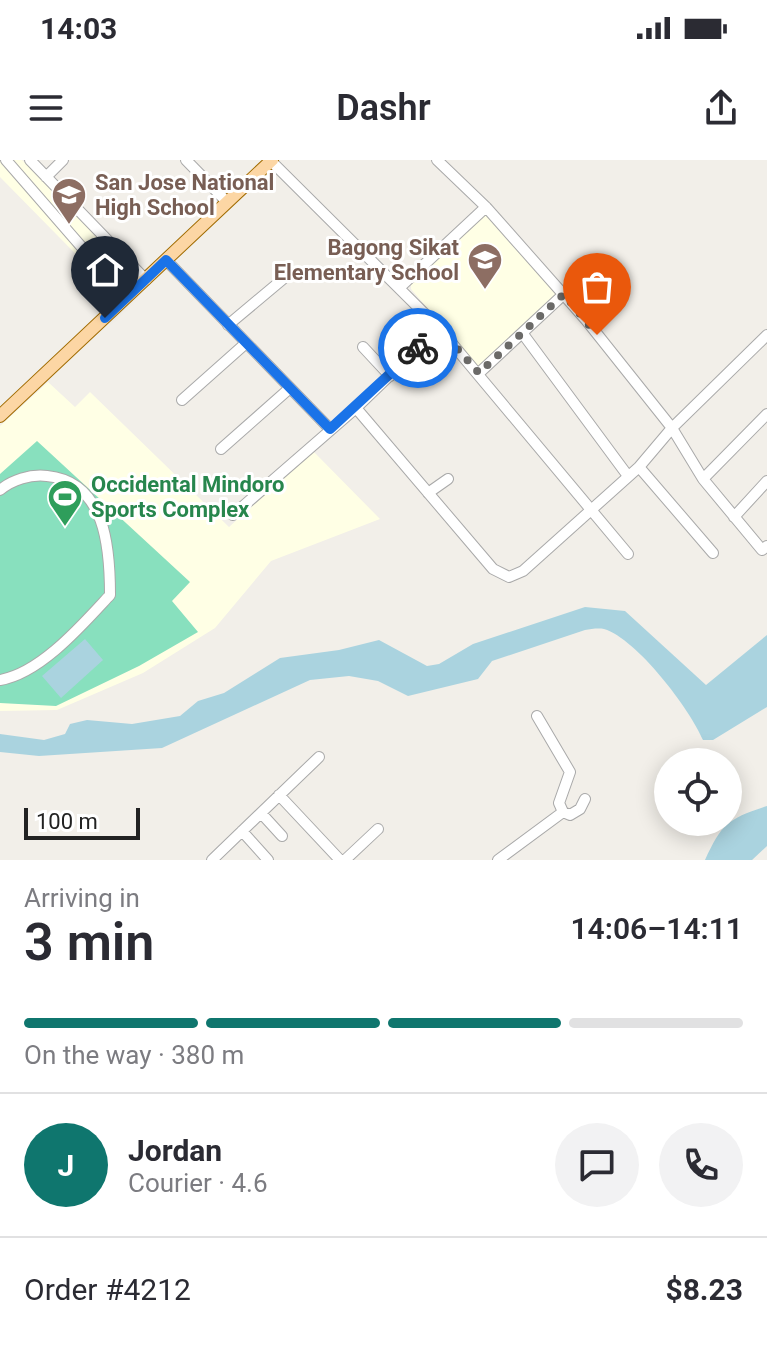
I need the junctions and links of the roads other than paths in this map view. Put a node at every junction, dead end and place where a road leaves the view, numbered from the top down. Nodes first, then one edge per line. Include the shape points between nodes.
1 (6, 160) edge
2 (30, 160) edge
3 (63, 160) edge
4 (188, 160) edge
5 (437, 160) edge
6 (272, 161) edge
7 (46, 177) junction
8 (227, 202) junction
9 (486, 207) junction
10 (166, 260) junction
11 (283, 279) dead end
12 (146, 280) junction
13 (399, 288) junction
14 (564, 294) junction
15 (126, 298) junction
16 (228, 325) junction
17 (439, 328) junction
18 (523, 334) junction
19 (767, 335) edge
20 (245, 344) junction
21 (363, 347) dead end
22 (479, 373) junction
23 (390, 376) junction
24 (290, 388) junction
25 (182, 400) dead end
26 (356, 408) junction
27 (767, 414) edge
28 (0, 416) edge
29 (672, 428) junction
30 (330, 429) junction
31 (221, 449) dead end
32 (639, 467) junction
33 (628, 476) junction
34 (448, 479) dead end
35 (703, 479) junction
36 (767, 481) edge
37 (0, 490) edge
38 (428, 493) junction
39 (589, 508) junction
40 (233, 515) dead end
41 (734, 517) junction
42 (767, 546) edge
43 (713, 553) dead end
44 (628, 554) dead end
45 (0, 680) edge
46 (537, 716) dead end
47 (319, 757) dead end
48 (279, 795) junction
49 (585, 799) dead end
50 (563, 812) junction
51 (261, 813) junction
52 (378, 829) dead end
53 (242, 831) junction
54 (282, 836) dead end
55 (212, 860) edge
56 (268, 860) edge
57 (343, 860) edge
58 (498, 860) edge

1 - 15 street
2 - 7 street
3 - 7 street
4 - 8 street
5 - 9 street
6 - 8 main road
6 - 13 street
7 - 12 street
8 - 10 main road
9 - 13 street
9 - 14 street
10 - 12 main road
10 - 16 street
11 - 16 street
12 - 15 main road
13 - 17 street
14 - 18 street
14 - 29 street
15 - 28 main road
16 - 20 street
17 - 22 street
17 - 23 street
18 - 22 street
18 - 33 street
19 - 29 street
20 - 24 street
20 - 25 street
21 - 23 street
22 - 39 street
23 - 26 street
24 - 30 street
24 - 31 street
26 - 30 street
26 - 38 street
27 - 35 street
29 - 32 street
29 - 35 street
30 - 40 street
32 - 33 street
32 - 43 street
33 - 39 street
34 - 38 street
35 - 41 street
36 - 41 street
37 - 45 street via 39,475 81,489 97,509 110,548 110,595 71,638 15,677
38 - 39 street via 493,569 509,577 523,571
39 - 44 street
41 - 42 street via 762,550
46 - 50 street via 570,772 559,803
47 - 48 street
48 - 51 street
48 - 57 street
49 - 50 street via 570,815
50 - 58 street
51 - 53 street
51 - 54 street
52 - 57 street
53 - 55 street
53 - 56 street

